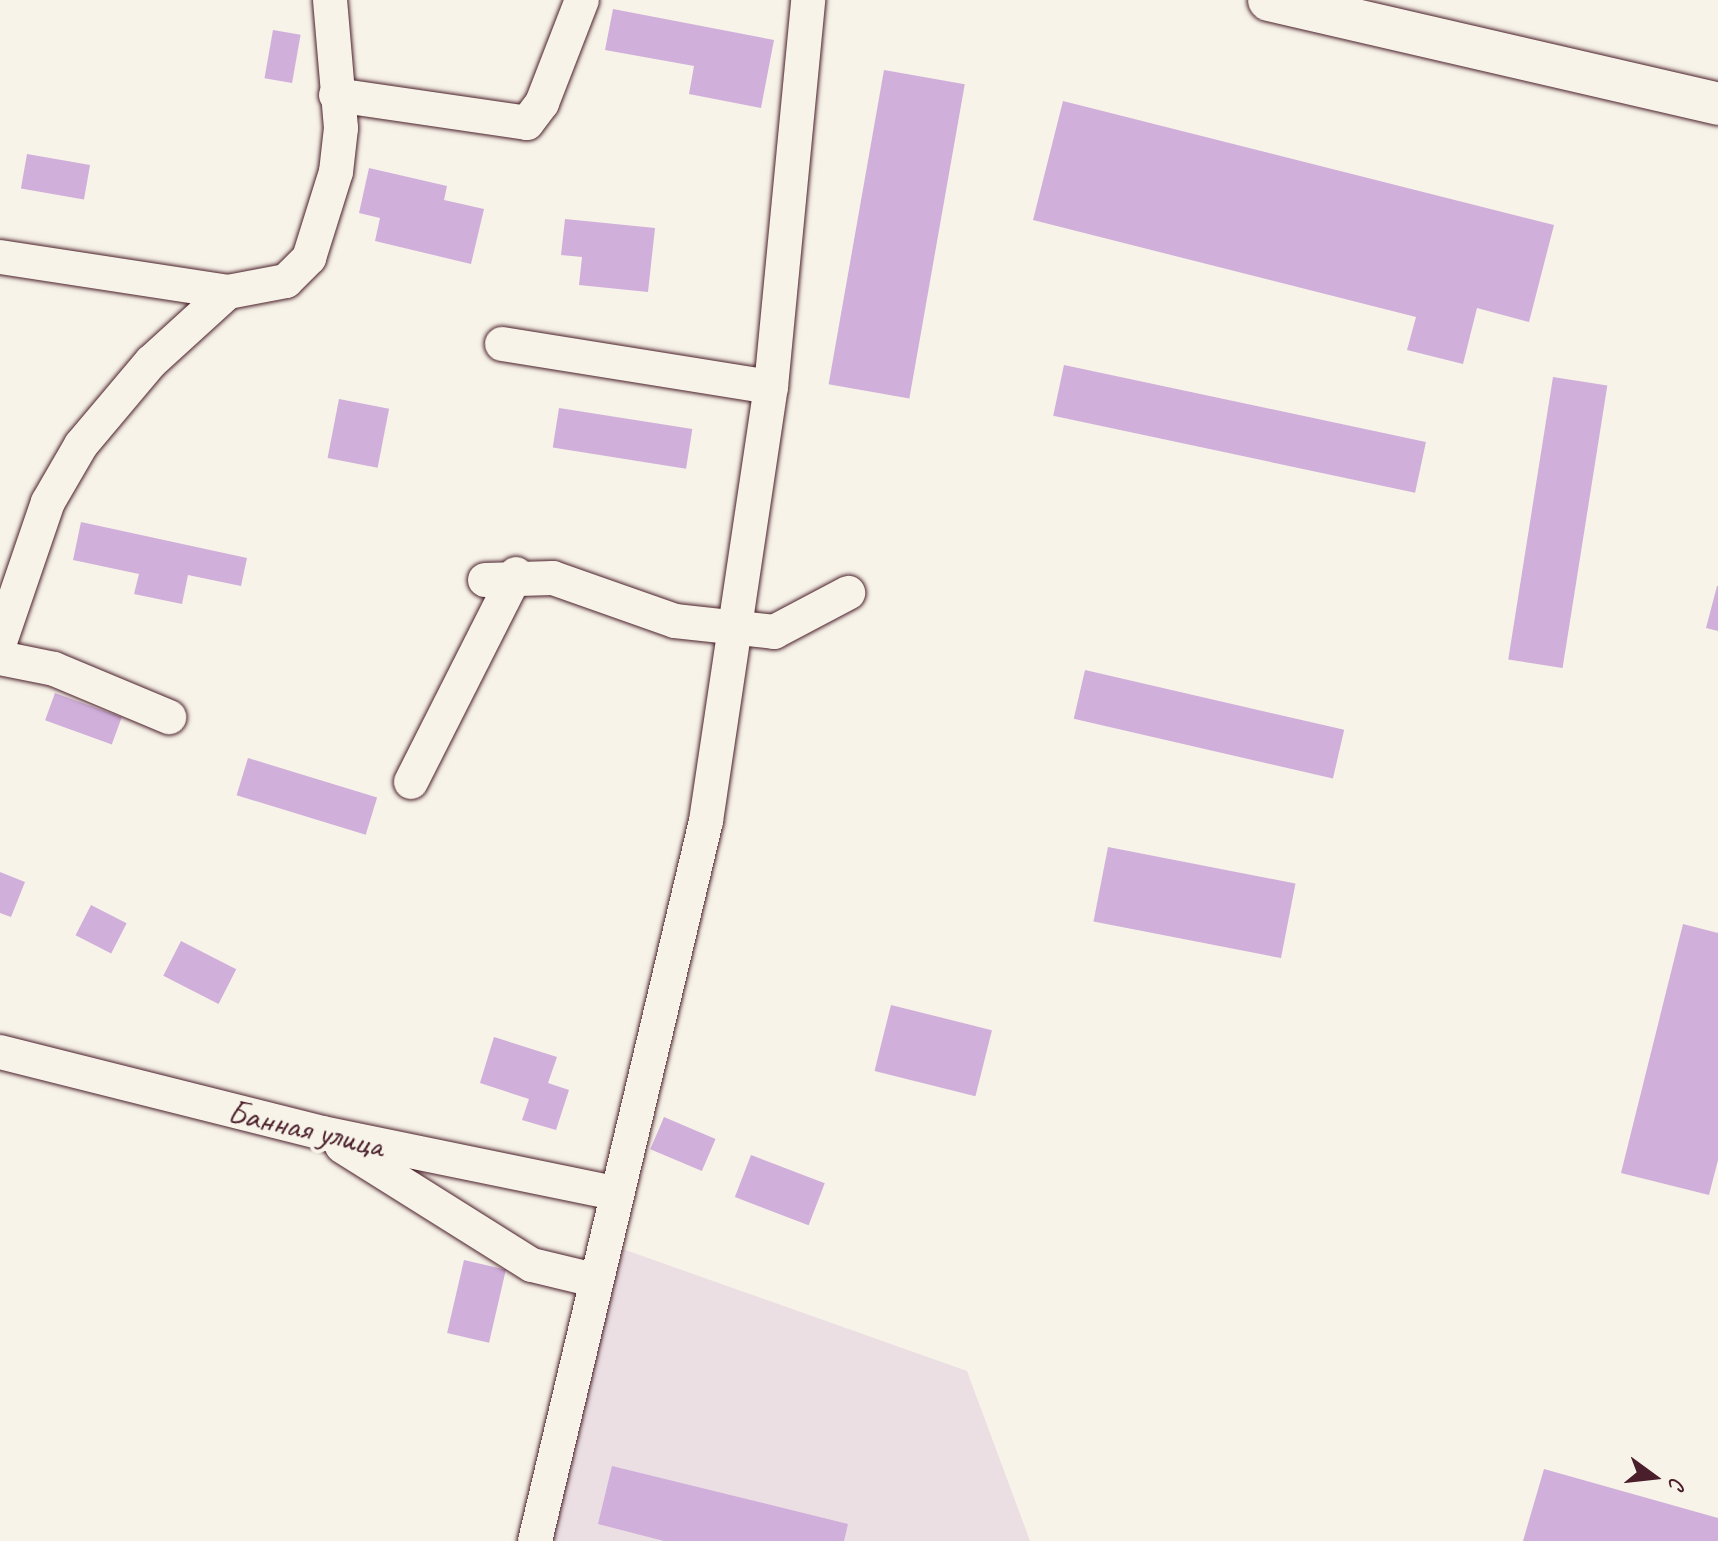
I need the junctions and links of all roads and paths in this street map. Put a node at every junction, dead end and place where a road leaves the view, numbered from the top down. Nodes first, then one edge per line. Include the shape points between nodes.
1 (330, 0) edge
2 (582, 0) edge
3 (808, 0) edge
4 (1269, 0) edge
5 (336, 95) junction
6 (1718, 104) edge
7 (0, 257) edge
8 (228, 292) junction
9 (502, 344) dead end
10 (771, 387) junction
11 (848, 593) dead end
12 (735, 629) junction
13 (0, 642) edge
14 (0, 658) edge
15 (169, 717) dead end
16 (411, 782) dead end
17 (0, 1052) edge
18 (322, 1133) junction
19 (615, 1193) junction
20 (594, 1280) junction
21 (535, 1541) edge

1 - 5 street
2 - 5 street via 542,103 527,123
3 - 10 street
4 - 6 main road
5 - 8 street via 336,172 309,258 286,281
7 - 8 street
8 - 13 street via 151,362 58,477
9 - 10 street
10 - 12 street
11 - 12 street via 774,632
12 - 16 street via 675,621 553,578 501,577
12 - 19 street via 706,821
14 - 15 street via 54,669
17 - 18 street, Банная улица
18 - 19 street, Банная улица
18 - 20 street via 532,1265
19 - 20 street
20 - 21 street

